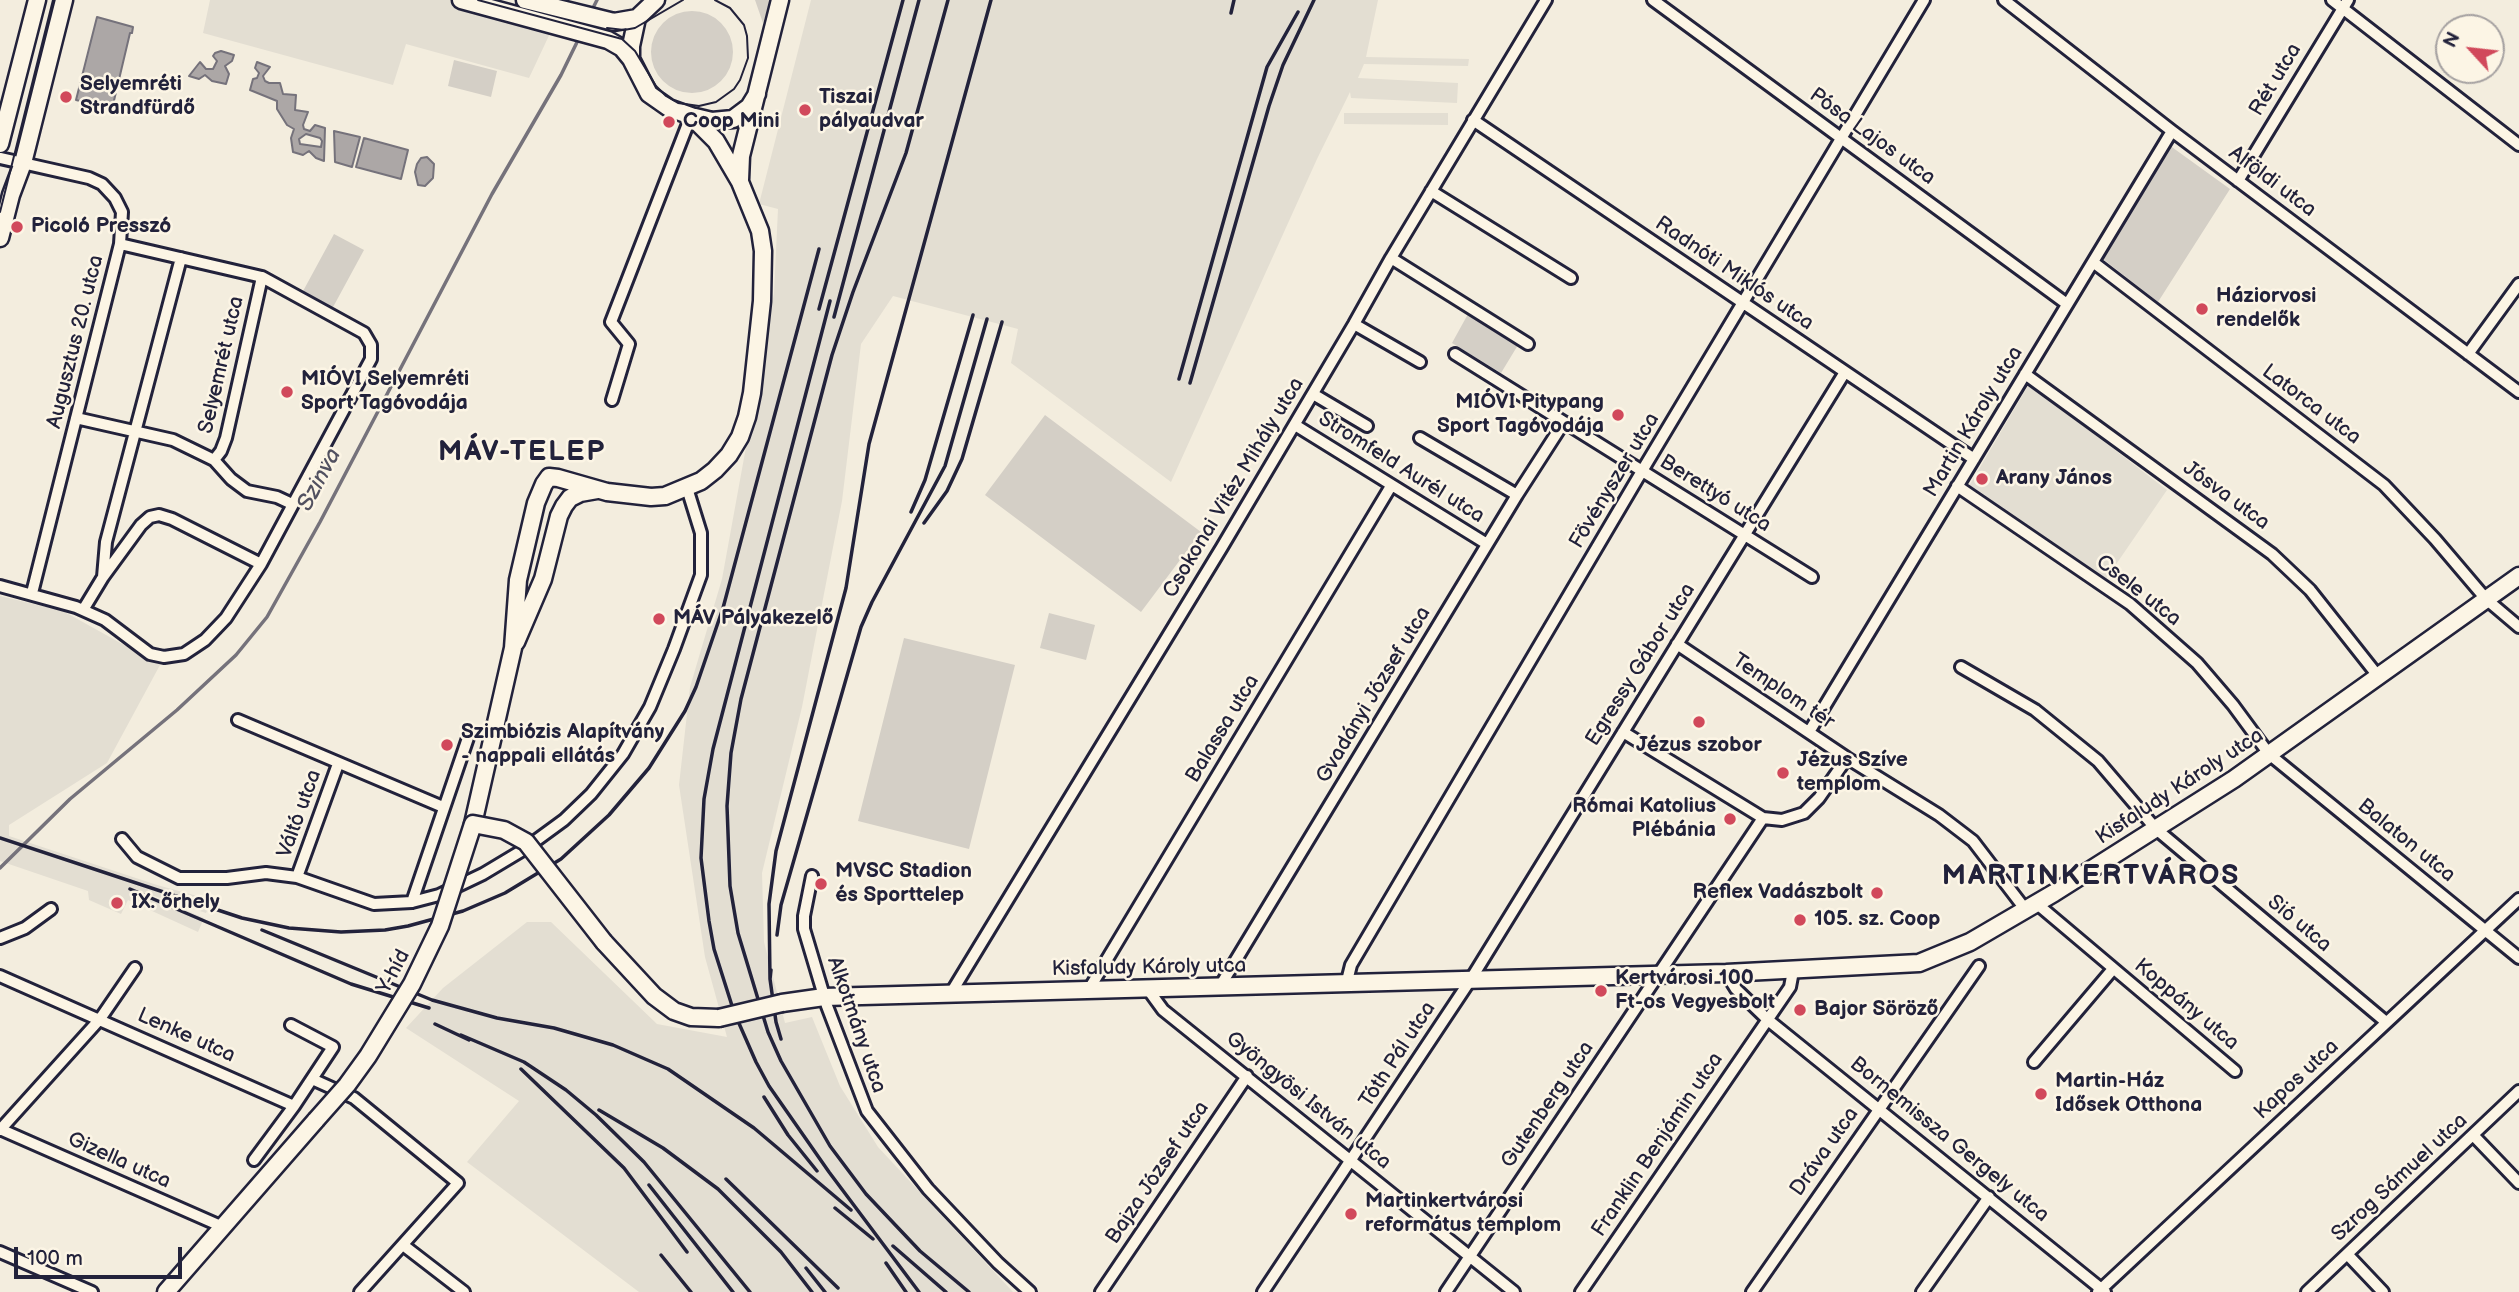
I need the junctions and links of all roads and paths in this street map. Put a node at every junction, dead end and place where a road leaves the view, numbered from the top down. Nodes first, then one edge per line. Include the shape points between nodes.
1 (37, 0) edge
2 (64, 0) edge
3 (461, 0) edge
4 (525, 0) edge
5 (641, 0) edge
6 (656, 0) edge
7 (780, 0) edge
8 (1546, 0) edge
9 (1653, 0) edge
10 (1924, 0) edge
11 (2004, 0) edge
12 (2332, 0) edge
13 (2345, 4) edge
14 (562, 12) edge
15 (637, 18) junction
16 (631, 59) junction
17 (757, 94) junction
18 (691, 116) junction
19 (1473, 120) junction
20 (2172, 131) junction
21 (1841, 138) junction
22 (0, 144) edge
23 (2519, 145) edge
24 (0, 158) edge
25 (23, 163) junction
26 (2238, 181) junction
27 (740, 182) junction
28 (1431, 191) junction
29 (0, 238) edge
30 (120, 244) junction
31 (181, 258) junction
32 (1391, 258) junction
33 (2092, 262) junction
34 (262, 277) junction
35 (1571, 278) dead end
36 (2519, 284) edge
37 (1743, 303) junction
38 (2067, 304) junction
39 (1354, 324) junction
40 (1528, 344) dead end
41 (1455, 354) dead end
42 (2468, 354) junction
43 (1420, 362) dead end
44 (1845, 372) junction
45 (2025, 374) junction
46 (2519, 392) edge
47 (1313, 394) junction
48 (612, 400) dead end
49 (76, 418) junction
50 (1564, 422) junction
51 (1295, 425) junction
52 (1367, 426) dead end
53 (136, 430) junction
54 (1420, 438) dead end
55 (1974, 459) junction
56 (215, 460) junction
57 (1642, 471) junction
58 (1391, 486) junction
59 (1957, 486) junction
60 (687, 488) junction
61 (600, 490) junction
62 (1517, 495) junction
63 (292, 504) junction
64 (1744, 535) junction
65 (1488, 544) junction
66 (261, 564) junction
67 (2519, 576) edge
68 (103, 577) junction
69 (1812, 578) dead end
70 (0, 586) edge
71 (32, 593) junction
72 (2486, 599) junction
73 (83, 610) junction
74 (2519, 627) edge
75 (1677, 644) junction
76 (513, 648) junction
77 (1961, 667) dead end
78 (2378, 676) junction
79 (238, 720) dead end
80 (470, 732) dead end
81 (1623, 732) junction
82 (1809, 732) junction
83 (2269, 754) junction
84 (1847, 758) junction
85 (338, 764) junction
86 (443, 807) junction
87 (1763, 818) junction
88 (472, 824) junction
89 (2156, 829) junction
90 (122, 839) dead end
91 (812, 876) dead end
92 (297, 877) junction
93 (2519, 899) edge
94 (412, 902) junction
95 (2030, 906) junction
96 (51, 909) dead end
97 (2485, 930) junction
98 (0, 938) edge
99 (2519, 958) edge
100 (1979, 966) dead end
101 (135, 968) dead end
102 (2113, 969) junction
103 (1793, 971) junction
104 (1726, 973) junction
105 (1658, 975) junction
106 (0, 976) edge
107 (1471, 979) junction
108 (1346, 985) junction
109 (1147, 988) junction
110 (1219, 988) junction
111 (1088, 990) junction
112 (951, 993) junction
113 (824, 997) junction
114 (100, 1019) junction
115 (1768, 1020) junction
116 (2386, 1023) junction
117 (291, 1025) dead end
118 (2034, 1062) dead end
119 (2235, 1071) dead end
120 (1247, 1076) junction
121 (312, 1079) junction
122 (2519, 1091) edge
123 (294, 1105) junction
124 (1879, 1107) junction
125 (0, 1130) edge
126 (2473, 1135) junction
127 (254, 1160) dead end
128 (1352, 1161) junction
129 (2519, 1183) edge
130 (1989, 1197) junction
131 (223, 1227) junction
132 (403, 1245) junction
133 (0, 1252) edge
134 (2347, 1254) junction
135 (1469, 1257) junction
136 (2101, 1291) edge
137 (92, 1292) edge
138 (166, 1292) edge
139 (360, 1292) edge
140 (464, 1292) edge
141 (1030, 1292) edge
142 (1101, 1292) edge
143 (1263, 1292) edge
144 (1446, 1292) edge
145 (1514, 1292) edge
146 (1581, 1292) edge
147 (1752, 1292) edge
148 (1922, 1292) edge
149 (2307, 1292) edge
150 (2383, 1292) edge

1 - 22 main road
2 - 25 main road
3 - 14 main road
4 - 14 main road
5 - 15 street
6 - 15 main road
7 - 17 main road
8 - 19 street, Csokonai Vitéz Mihály utca
9 - 21 street, Pósa Lajos utca
10 - 21 street, Fövényszer utca
11 - 20 street, Alföldi utca
12 - 13 street
13 - 23 street
13 - 26 street, Rét utca
14 - 15 main road via 614,22
14 - 16 main road via 622,48
15 - 16 main road
16 - 18 main road via 649,94
17 - 18 main road via 733,119
17 - 27 main road via 741,156
18 - 27 main road via 716,141
18 - 48 street via 611,322 628,344
19 - 28 street, Csokonai Vitéz Mihály utca
19 - 37 street, Radnóti Miklós utca
20 - 26 street, Alföldi utca
20 - 33 street, Martin Károly utca
21 - 37 street, Fövényszer utca
21 - 38 street, Pósa Lajos utca
24 - 25 street, Augusztus 20. utca
25 - 29 main road
25 - 30 street, Augusztus 20. utca via 102,184 122,212
26 - 42 street, Alföldi utca
27 - 60 main road via 758,223 763,251 752,393 740,437 729,455
28 - 32 street, Csokonai Vitéz Mihály utca
28 - 35 street
30 - 31 street, Selyemrét utca
30 - 49 street, Augusztus 20. utca
31 - 34 street, Selyemrét utca
31 - 53 street
32 - 39 street, Csokonai Vitéz Mihály utca
32 - 40 street
33 - 38 street, Martin Károly utca
33 - 72 street, Latorca utca via 2384,485
34 - 56 street, Selyemrét utca via 226,438
34 - 63 street, Selyemrét utca via 364,332 372,345 371,359
36 - 42 street
37 - 44 street, Radnóti Miklós utca
37 - 57 street, Fövényszer utca
38 - 45 street, Martin Károly utca
39 - 43 street
39 - 47 street, Csokonai Vitéz Mihály utca
41 - 50 street, Berettyó utca
42 - 46 street, Alföldi utca
44 - 55 street, Radnóti Miklós utca
44 - 64 street, Egressy Gábor utca
45 - 55 street, Martin Károly utca
45 - 78 street, Jósva utca via 2272,554 2310,590
47 - 51 street, Csokonai Vitéz Mihály utca
47 - 52 street
49 - 53 street, Selyemrét utca
49 - 71 street, Augusztus 20. utca
50 - 57 street, Berettyó utca
50 - 62 street, Gvadányi József utca
51 - 58 street, Stromfeld Aurél utca
51 - 112 street, Csokonai Vitéz Mihály utca
53 - 56 street, Selyemrét utca via 173,440
53 - 68 street via 106,542
54 - 62 street
55 - 59 street, Martin Károly utca
56 - 63 street, Selyemrét utca via 247,491
57 - 64 street, Berettyó utca
57 - 108 street, Fövényszer utca via 1351,965
58 - 65 street, Stromfeld Aurél utca
58 - 111 street, Balassa utca
59 - 82 street, Martin Károly utca
59 - 83 street, Csele utca via 2130,604 2197,663
60 - 61 main road via 651,497
60 - 94 street via 702,533 701,575 650,706 623,754 564,820 523,850 458,887
61 - 76 main road via 580,493 564,506 543,579
61 - 76 main road via 549,477 536,502 518,580
62 - 65 street, Gvadányi József utca
63 - 66 street, Selyemrét utca
64 - 69 street, Berettyó utca
64 - 75 street, Egressy Gábor utca
65 - 110 street, Gvadányi József utca
66 - 68 street via 159,515 141,525
66 - 73 street, Selyemrét utca via 226,618 184,654 150,654 105,620
67 - 72 main road, Kisfaludy Károly utca
68 - 73 street
70 - 71 street, Selyemrét utca
71 - 73 street, Selyemrét utca
72 - 74 street, Latorca utca
72 - 78 main road, Kisfaludy Károly utca
75 - 81 street, Egressy Gábor utca
75 - 82 street, Templom tér
76 - 88 main road, Y-híd
77 - 89 street via 2035,710 2098,761
78 - 83 main road, Kisfaludy Károly utca
79 - 85 street, Váltó utca
80 - 86 street
81 - 87 street
81 - 107 street, Egressy Gábor utca
82 - 84 street, Templom tér
83 - 89 main road, Kisfaludy Károly utca
83 - 97 street, Balaton utca
84 - 87 street via 1804,813 1782,820
84 - 95 street, Templom tér via 1973,841
85 - 86 street, Váltó utca
85 - 92 street, Váltó utca
86 - 94 street
87 - 105 street
88 - 113 main road, Kisfaludy Károly utca, bridge via 504,830 526,842 604,942 674,1011 719,1018
88 - 131 main road, Y-híd, bridge via 446,909 412,984 374,1048
89 - 95 main road, Kisfaludy Károly utca
89 - 116 street, Sió utca
90 - 92 street via 137,857 179,878 266,873
91 - 113 street, Alkotmány utca via 804,929
92 - 94 street via 374,904
93 - 97 street, Kapos utca
95 - 102 street, Koppány utca
95 - 103 main road, Kisfaludy Károly utca via 1970,942 1919,963
96 - 98 street via 25,928
97 - 99 street, Balaton utca
97 - 116 street, Kapos utca
100 - 124 street, Dráva utca
101 - 114 street
102 - 118 street, Koppány utca
102 - 119 street, Koppány utca
103 - 104 main road, Kisfaludy Károly utca
103 - 115 street via 1790,987
104 - 105 main road, Kisfaludy Károly utca
104 - 115 street
105 - 107 main road, Kisfaludy Károly utca
105 - 135 street, Gutenberg utca
106 - 114 street, Lenke utca
107 - 108 main road, Kisfaludy Károly utca
107 - 128 street, Tóth Pál utca
108 - 110 main road, Kisfaludy Károly utca
109 - 110 main road, Kisfaludy Károly utca
109 - 111 main road, Kisfaludy Károly utca
109 - 120 street, Gyöngyösi István utca via 1163,1010
111 - 112 main road, Kisfaludy Károly utca
112 - 113 main road, Kisfaludy Károly utca
113 - 141 street, Alkotmány utca via 867,1111 928,1189
114 - 123 street, Lenke utca
114 - 125 street
115 - 124 street, Bornemissza Gergely utca
115 - 146 street, Franklin Benjámin utca
116 - 136 street, Kapos utca
117 - 121 street via 333,1047
120 - 128 street, Gyöngyösi István utca
120 - 142 street, Bajza József utca
121 - 123 street
121 - 132 street via 354,1098 458,1183
122 - 126 street, Szrog Sámuel utca
123 - 127 street
124 - 130 street, Bornemissza Gergely utca
124 - 147 street, Dráva utca
125 - 131 street, Gizella utca
126 - 129 street
126 - 134 street, Szrog Sámuel utca
128 - 135 street, Gyöngyösi István utca
128 - 143 street, Tóth Pál utca
130 - 136 street, Bornemissza Gergely utca
130 - 148 street
131 - 138 main road, Y-híd
132 - 139 street
132 - 140 street
133 - 137 street
134 - 149 street, Szrog Sámuel utca
134 - 150 street
135 - 144 street, Gutenberg utca
135 - 145 street, Gyöngyösi István utca

